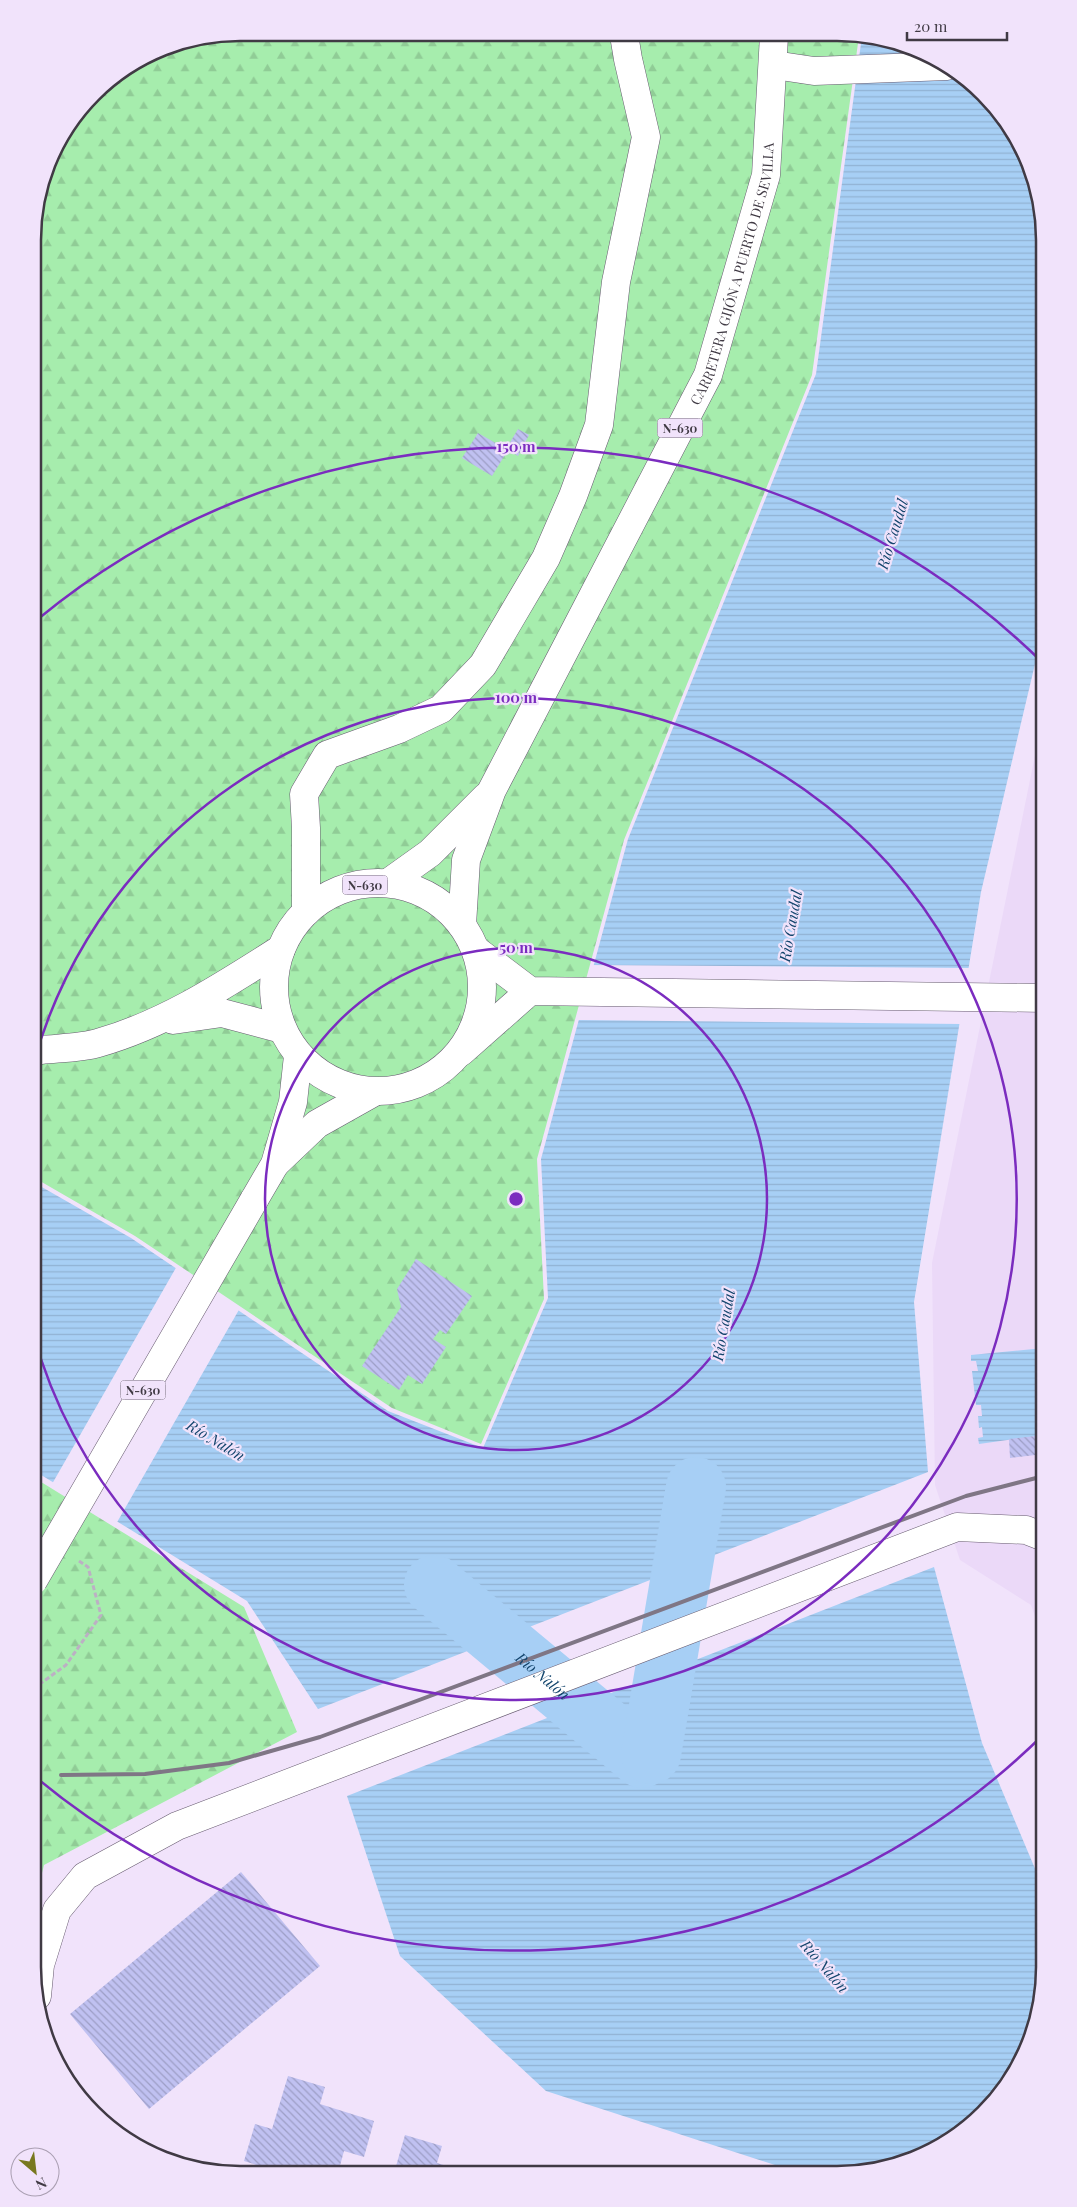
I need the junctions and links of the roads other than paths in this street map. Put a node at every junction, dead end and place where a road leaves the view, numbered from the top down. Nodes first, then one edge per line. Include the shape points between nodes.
1 (625, 41) edge
2 (774, 41) edge
3 (774, 65) junction
4 (933, 66) edge
5 (492, 790) junction
6 (388, 883) junction
7 (306, 912) junction
8 (462, 925) junction
9 (281, 949) junction
10 (477, 951) junction
11 (530, 991) junction
12 (1036, 998) edge
13 (154, 1023) junction
14 (282, 1029) junction
15 (41, 1050) edge
16 (461, 1052) junction
17 (298, 1056) junction
18 (374, 1092) junction
19 (275, 1164) junction
20 (1036, 1534) edge
21 (41, 1567) edge
22 (41, 1963) edge

1 - 7 main road via 646,137 616,282 599,425 573,496 546,558 483,665 465,684 441,709 399,729 327,755 304,794
2 - 3 main road, CARRETERA GIJÓN A PUERTO DE SEVILLA / N-630
3 - 4 main road via 814,71
3 - 5 main road, CARRETERA GIJÓN A PUERTO DE SEVILLA / N-630 via 766,175 708,375
5 - 6 main road, CARRETERA GIJÓN A PUERTO DE SEVILLA / N-630 via 430,852
5 - 8 main road, CARRETERA GIJÓN A PUERTO DE SEVILLA / N-630 via 466,860
6 - 7 main road, N-630 via 358,885 330,895
6 - 8 main road, N-630 via 416,890 442,904
7 - 9 main road, N-630
8 - 10 main road, N-630
9 - 13 main road
9 - 14 main road, N-630 via 274,976 275,1003
10 - 11 main road
10 - 16 main road, N-630 via 482,976 482,1003 475,1029
11 - 12 main road
11 - 16 main road
13 - 14 main road via 222,1013
13 - 15 main road via 97,1044
14 - 17 main road, N-630
16 - 18 main road, N-630 via 437,1074 406,1088
17 - 18 main road, N-630 via 319,1074 339,1085
17 - 19 main road, N-630 via 293,1102
18 - 19 main road, N-630 via 318,1124
19 - 21 main road, N-630, bridge
20 - 22 main road via 1026,1530 957,1527 177,1826 85,1876 57,1910

